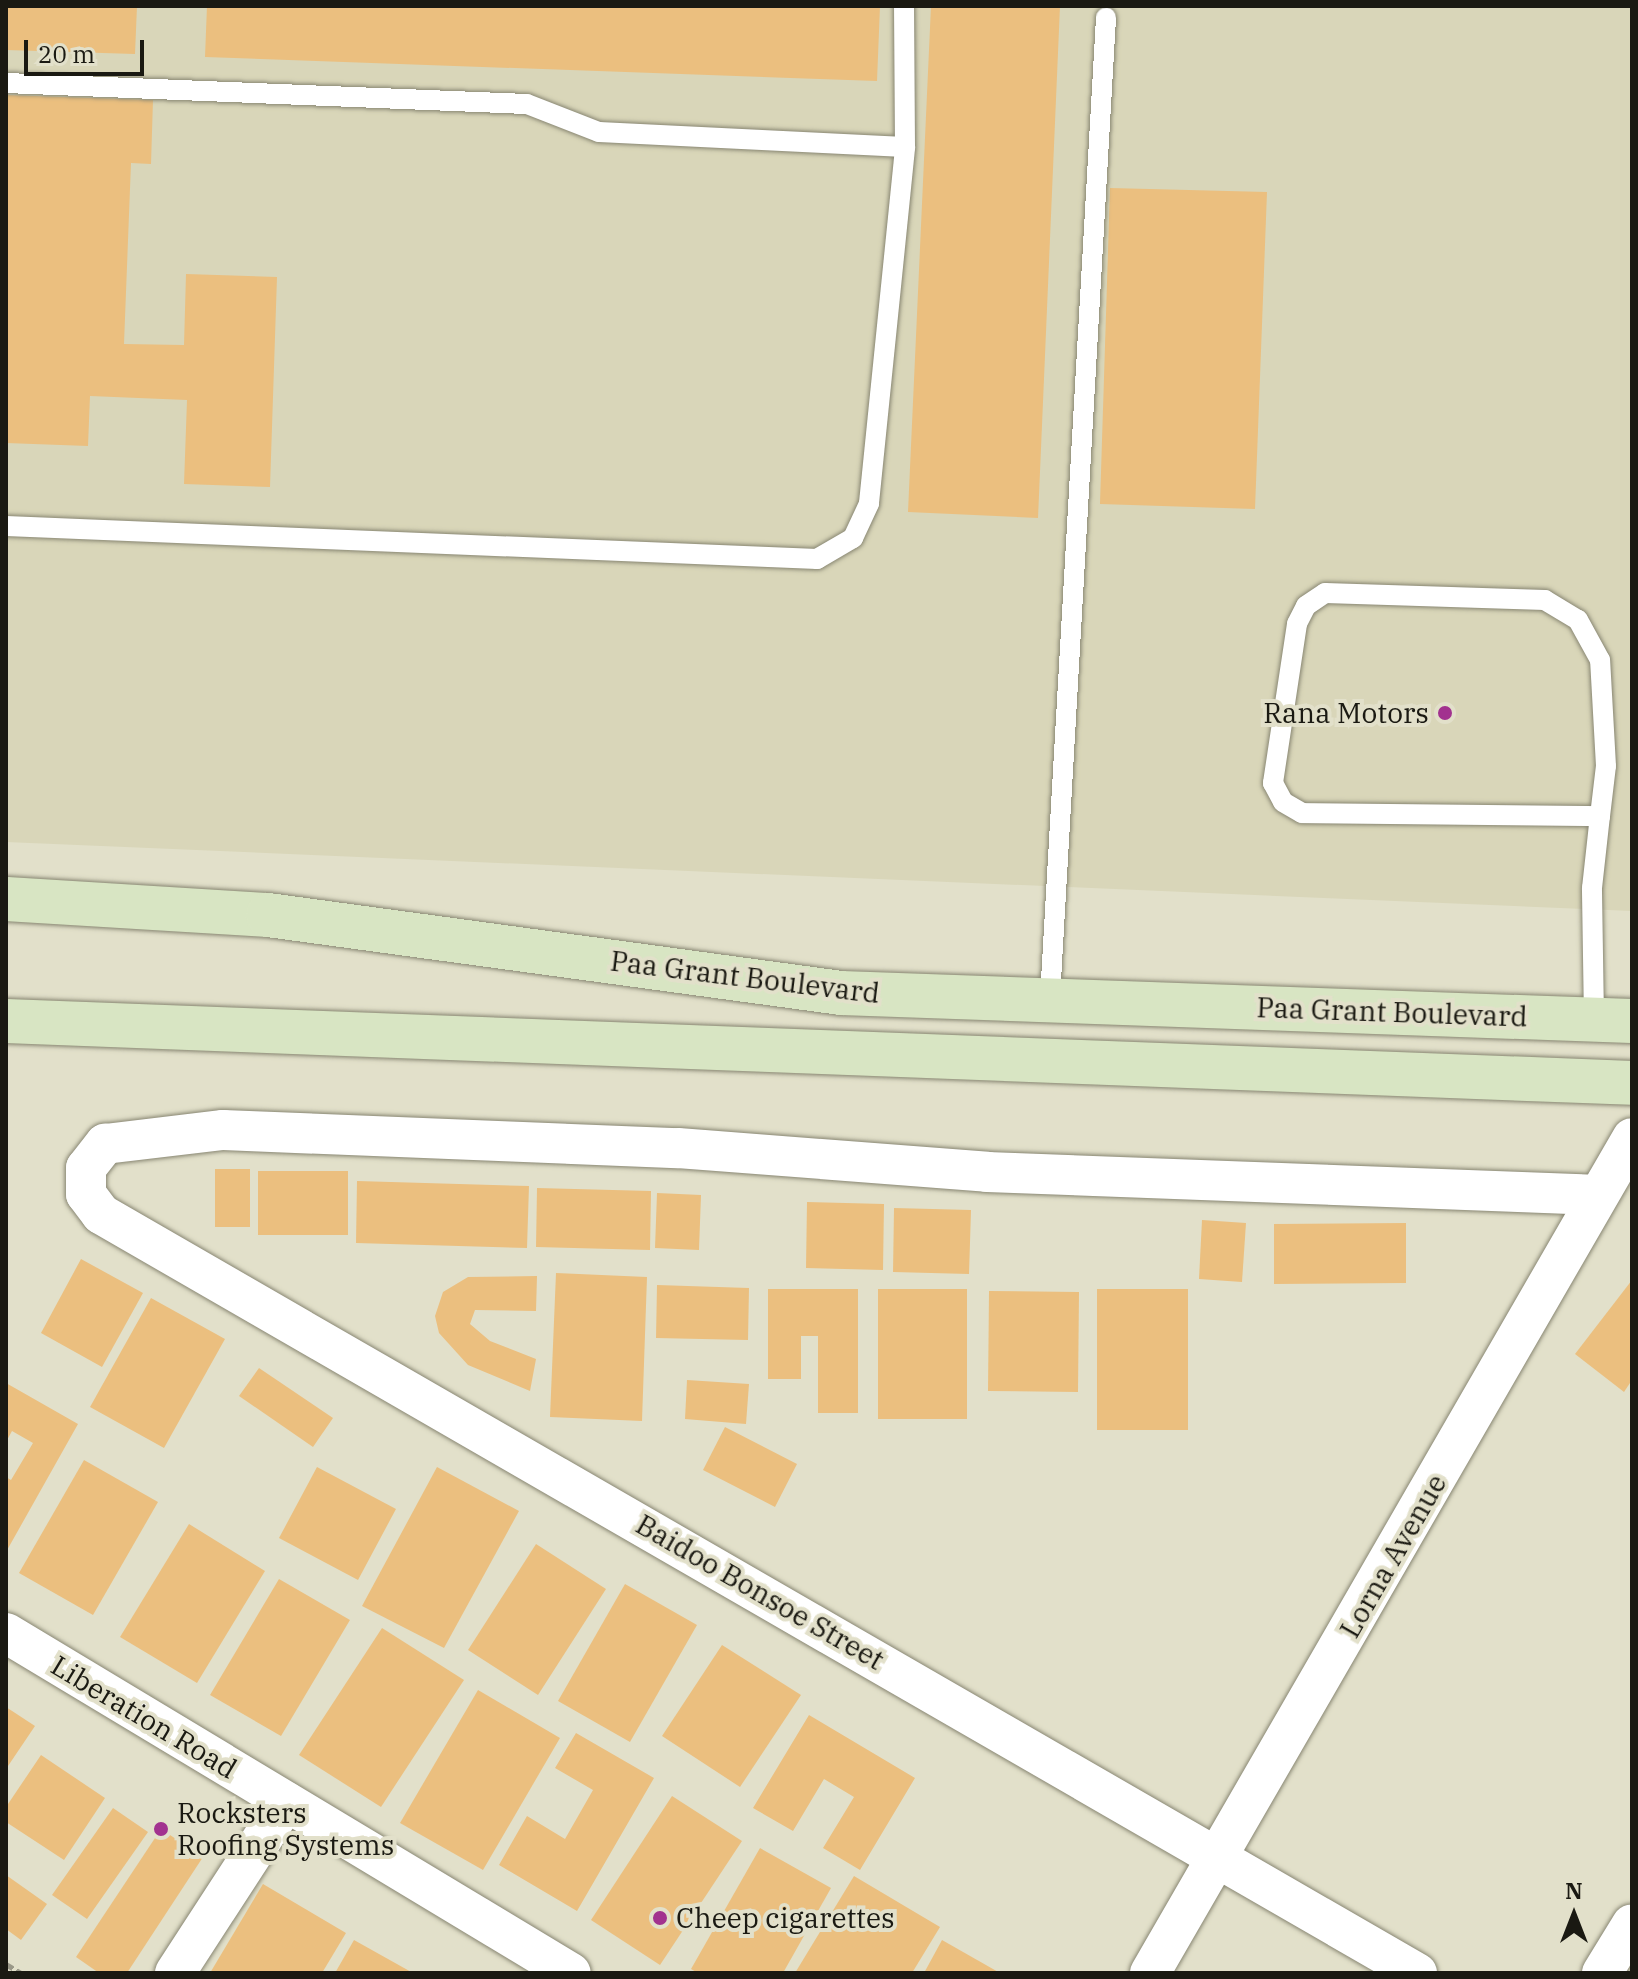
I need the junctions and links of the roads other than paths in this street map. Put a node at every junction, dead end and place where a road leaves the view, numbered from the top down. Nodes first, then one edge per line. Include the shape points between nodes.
1 (904, 6) edge
2 (1106, 18) dead end
3 (6, 83) edge
4 (905, 147) junction
5 (6, 526) edge
6 (1600, 816) junction
7 (6, 899) edge
8 (841, 993) junction
9 (1050, 998) junction
10 (1613, 1020) edge
11 (6, 1021) edge
12 (838, 1056) junction
13 (1632, 1083) edge
14 (1632, 1138) edge
15 (1599, 1195) junction
16 (6, 1633) edge
17 (286, 1802) junction
18 (1221, 1857) junction
19 (1632, 1924) edge
20 (175, 1973) edge
21 (571, 1973) edge
22 (1150, 1973) edge
23 (1417, 1973) edge
24 (1602, 1973) edge

1 - 4 lane
2 - 9 lane
3 - 4 lane via 527,104 599,132
4 - 5 lane via 869,503 853,538 817,559
6 - 6 lane via 1302,813 1283,802 1273,783 1297,624 1306,606 1325,593 1545,600 1578,620 1600,660 1606,766
6 - 10 lane via 1592,888
7 - 8 main road, Paa Grant Boulevard via 268,915
8 - 9 main road, Paa Grant Boulevard
8 - 12 main road
9 - 10 main road, Paa Grant Boulevard
11 - 12 main road
12 - 13 main road
14 - 15 street, Lorna Avenue
15 - 18 street, Lorna Avenue
15 - 18 street, Baidoo Bonsoe Street via 987,1172 678,1148 223,1130 105,1144 86,1168 86,1194 101,1214
16 - 17 street, Liberation Road
17 - 20 street
17 - 21 street, Liberation Road
18 - 22 street, Lorna Avenue
18 - 23 street, Baidoo Bonsoe Street
19 - 24 street

